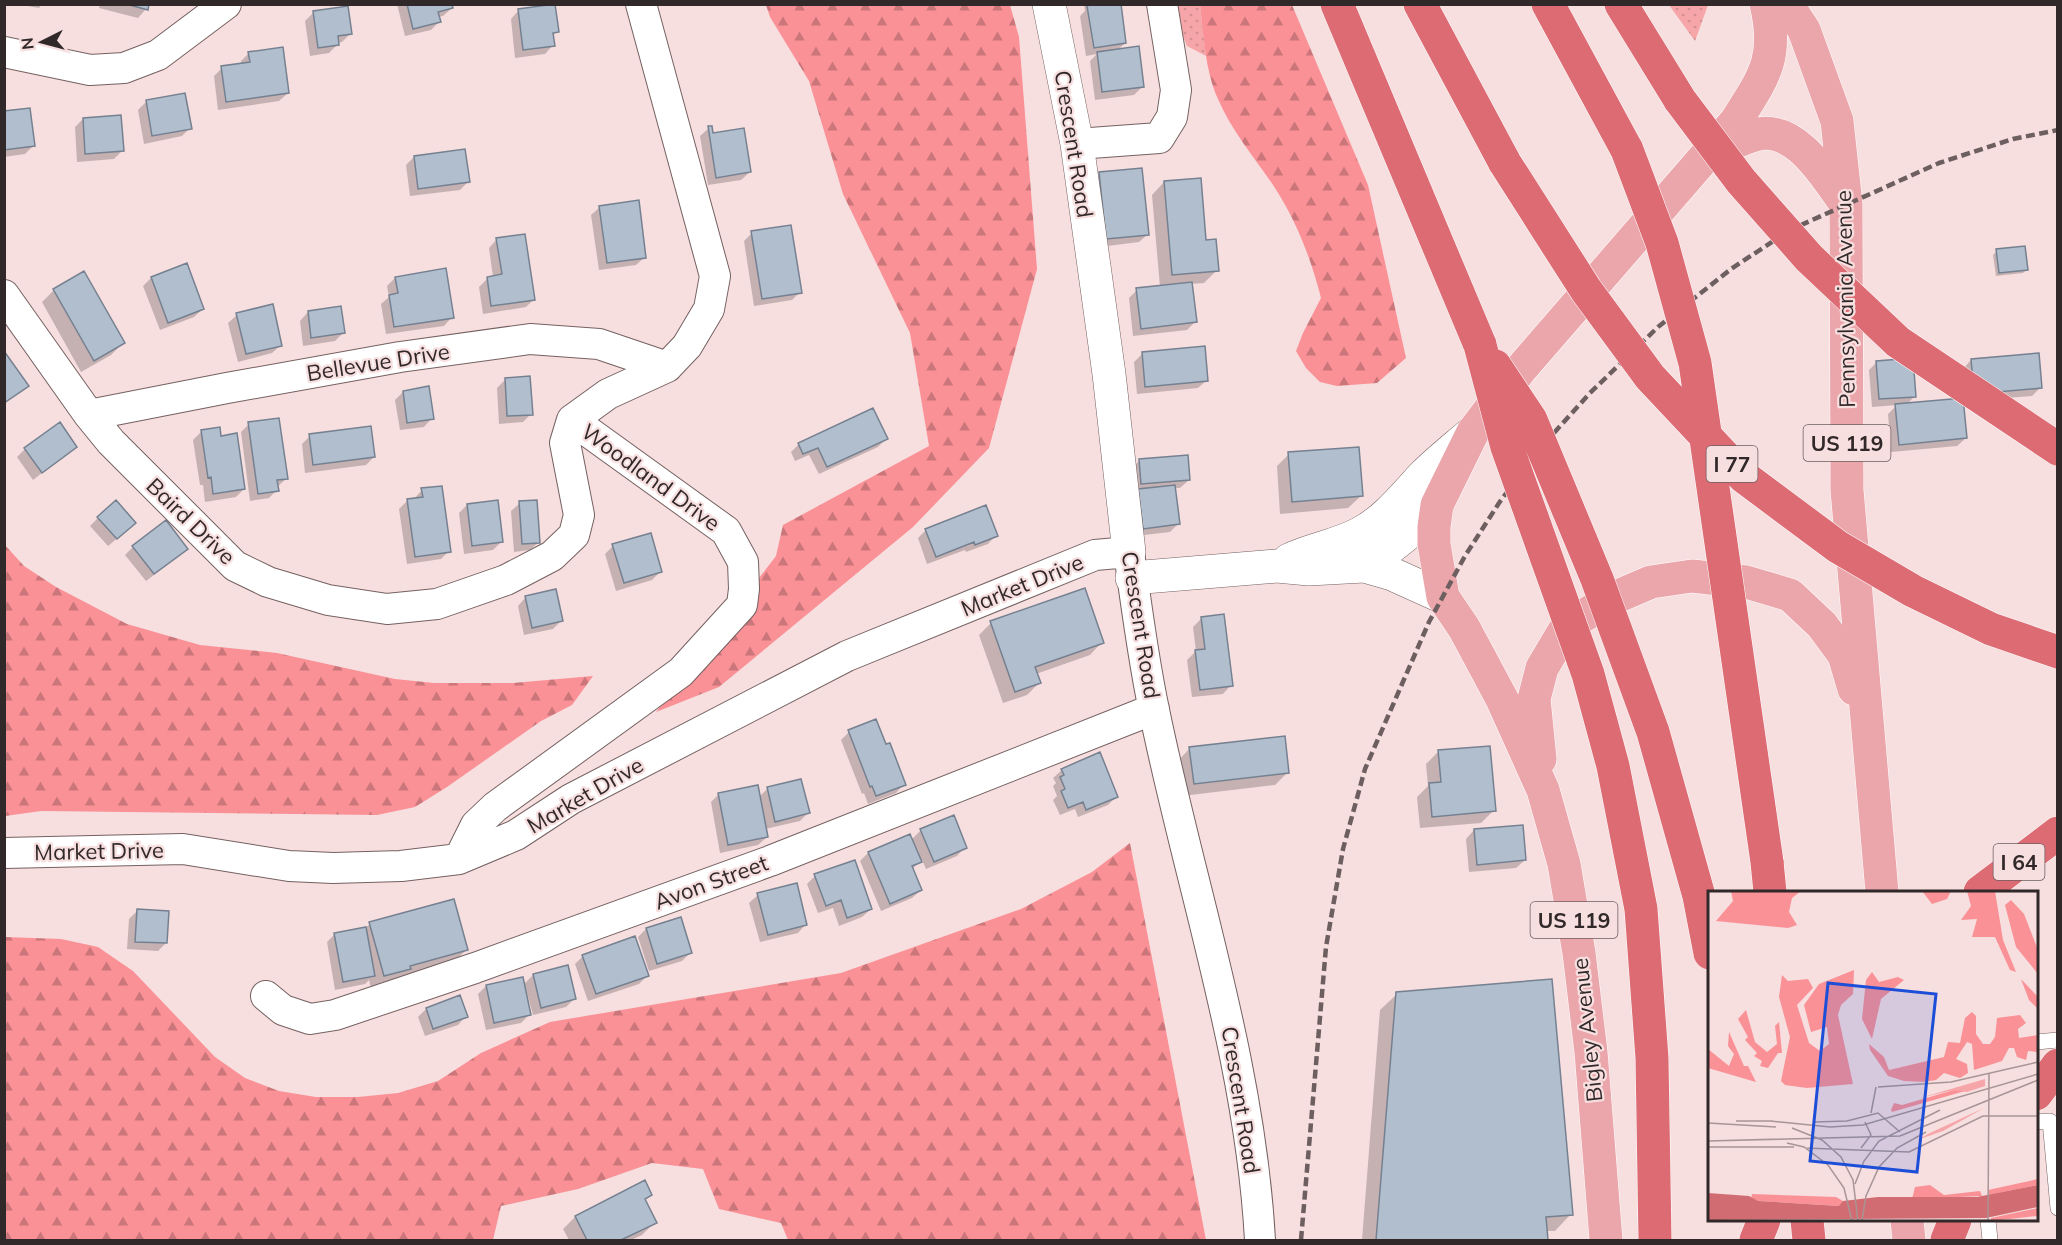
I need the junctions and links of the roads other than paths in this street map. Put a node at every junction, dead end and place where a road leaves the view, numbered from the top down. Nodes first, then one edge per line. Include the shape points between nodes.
1 (226, 4) edge
2 (641, 4) edge
3 (1049, 4) edge
4 (1162, 4) edge
5 (1337, 4) edge
6 (1419, 4) edge
7 (1548, 4) edge
8 (1621, 4) edge
9 (1766, 4) edge
10 (1797, 13) edge
11 (4, 52) edge
12 (1077, 144) junction
13 (1708, 154) junction
14 (1846, 204) junction
15 (4, 295) edge
16 (1480, 345) junction
17 (668, 367) junction
18 (88, 415) junction
19 (572, 420) junction
20 (1473, 432) junction
21 (2058, 449) edge
22 (1437, 505) junction
23 (1131, 565) junction
24 (1277, 566) junction
25 (1364, 566) junction
26 (1443, 597) junction
27 (2058, 652) edge
28 (1154, 709) junction
29 (1870, 742) junction
30 (1543, 790) junction
31 (2058, 833) edge
32 (4, 853) edge
33 (459, 859) junction
34 (1770, 891) edge
35 (1882, 891) edge
36 (1981, 891) edge
37 (1708, 943) edge
38 (266, 996) dead end
39 (2058, 1040) edge
40 (2038, 1042) edge
41 (2058, 1065) edge
42 (2045, 1114) edge
43 (2058, 1208) edge
44 (1752, 1221) edge
45 (1764, 1221) edge
46 (1807, 1221) edge
47 (1907, 1221) edge
48 (1955, 1221) edge
49 (1988, 1221) edge
50 (1260, 1240) edge
51 (1606, 1240) edge
52 (1655, 1240) edge
53 (1755, 1240) edge
54 (1809, 1240) edge
55 (1909, 1240) edge
56 (1947, 1240) edge
57 (1990, 1240) edge

1 - 11 street via 158,55 124,68 90,70
2 - 17 street, Woodland Drive via 715,276 709,309 687,346
3 - 12 street, Crescent Road
4 - 12 street via 1176,90 1172,117 1159,138
5 - 16 highway
6 - 27 highway, I 77, bridge via 1505,163 1586,290 1650,377 1744,477 1838,547 1913,591 1992,629
7 - 34 highway, bridge via 1627,150 1662,243 1695,363
8 - 21 highway, bridge via 1680,100 1741,181 1809,258 1898,342
9 - 13 main road, US 119 via 1772,48 1765,75 1736,121
10 - 14 main road, Pennsylvania Avenue / US 119 via 1837,121
12 - 23 street, Crescent Road
13 - 14 main road via 1760,134 1777,134 1798,145 1819,166
13 - 20 main road, US 119 via 1520,370
14 - 29 main road, Pennsylvania Avenue / US 119 via 1847,490
15 - 18 street, Baird Drive
16 - 37 highway, bridge via 1531,420 1597,579 1653,732 1699,896
16 - 52 highway, bridge via 1507,447 1588,674 1617,788 1641,909 1652,1058
17 - 18 street, Bellevue Drive via 599,344 530,339 400,357
17 - 19 street, Woodland Drive via 608,394
18 - 19 street, Baird Drive via 235,566 268,582 328,600 387,609 437,604 506,580 552,556 574,535 579,515 565,442
19 - 33 street, Woodland Drive via 726,531 743,562 742,605 681,672 495,807 476,825
20 - 22 main road, US 119
20 - 24 street via 1372,526
22 - 25 street via 1422,523
22 - 26 main road, Bigley Avenue / US 119 via 1434,544
23 - 24 street, Market Drive
23 - 28 street, Crescent Road
23 - 33 street, Market Drive via 1095,555 847,656 572,799 516,835
24 - 25 street
25 - 26 street
26 - 30 main road, Bigley Avenue / US 119 via 1464,627 1502,699
28 - 38 street, Avon Street via 770,861 335,1015 310,1019 283,1010
28 - 50 street, Crescent Road via 1234,1044 1249,1131
29 - 30 main road via 1844,655 1822,625 1790,595 1746,582 1692,576 1651,582 1609,600 1567,626 1542,668 1534,699
29 - 35 main road, Pennsylvania Avenue / US 119
30 - 51 main road, Bigley Avenue / US 119 via 1564,864 1579,953
31 - 36 highway, I 64
32 - 33 street, Market Drive via 183,849 289,866 333,868
39 - 40 lane
41 - 42 highway
42 - 43 lane
44 - 53 highway
45 - 53 highway
46 - 54 highway
47 - 55 main road
48 - 56 highway
49 - 57 lane

